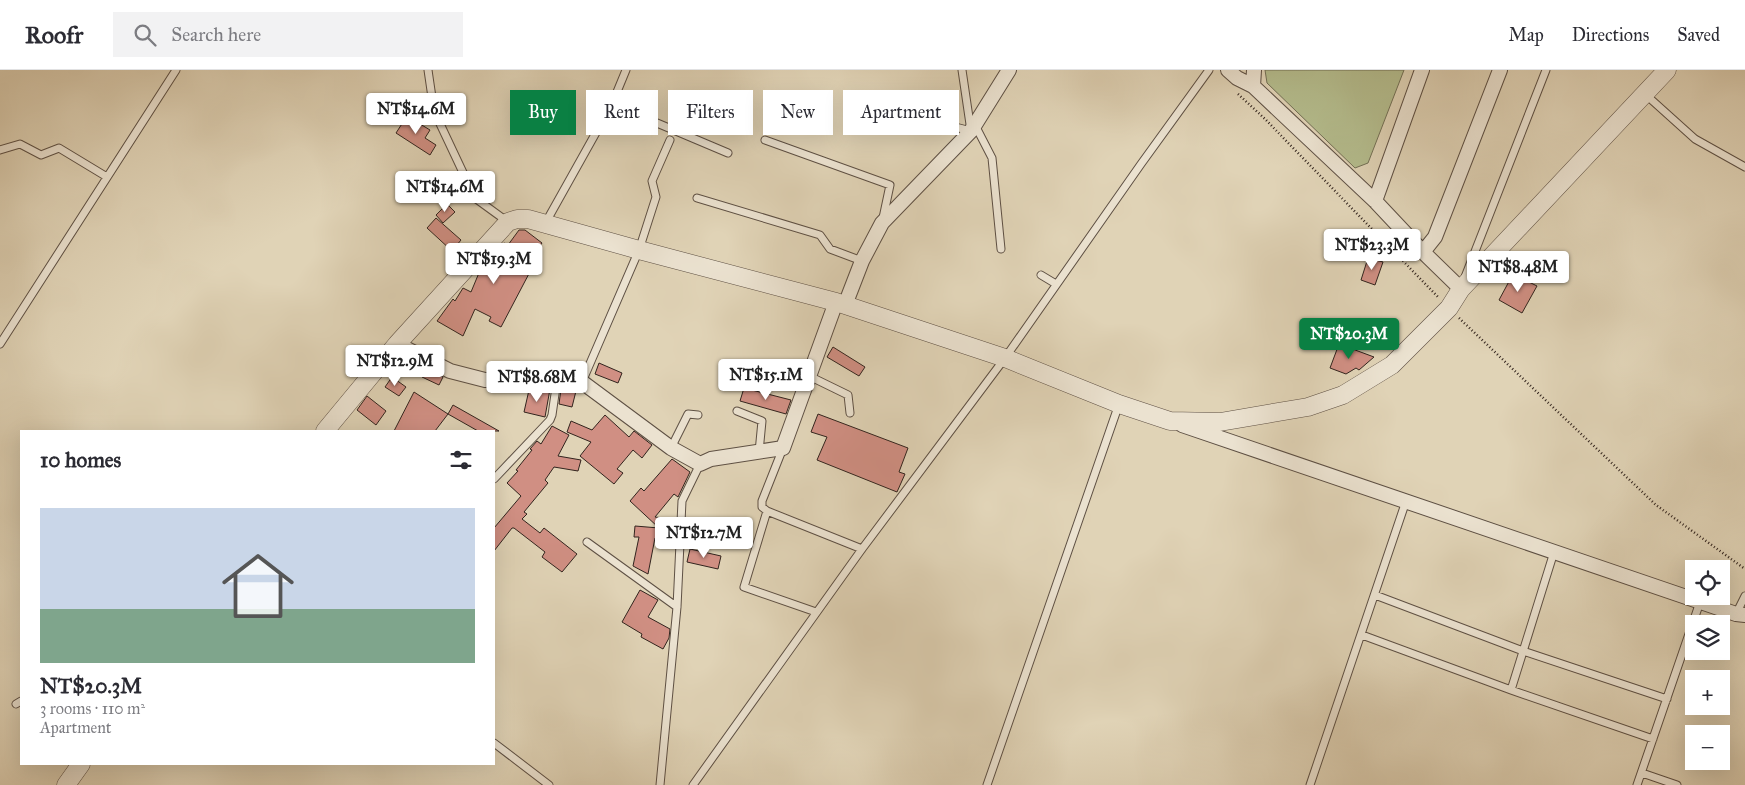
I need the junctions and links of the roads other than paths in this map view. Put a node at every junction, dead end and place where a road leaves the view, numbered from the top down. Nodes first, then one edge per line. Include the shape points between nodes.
1 (176, 70) edge
2 (428, 70) edge
3 (626, 70) edge
4 (962, 70) edge
5 (1009, 70) edge
6 (1210, 70) edge
7 (1228, 70) edge
8 (1254, 70) edge
9 (1422, 70) edge
10 (1500, 70) edge
11 (1546, 70) edge
12 (1666, 70) edge
13 (1253, 86) junction
14 (618, 90) edge
15 (1645, 94) junction
16 (658, 124) edge
17 (959, 125) edge
18 (973, 128) junction
19 (595, 135) edge
20 (670, 140) dead end
21 (765, 140) dead end
22 (0, 150) edge
23 (728, 154) dead end
24 (1745, 167) edge
25 (107, 177) junction
26 (697, 198) dead end
27 (1375, 201) junction
28 (508, 222) junction
29 (882, 223) junction
30 (546, 224) junction
31 (1001, 249) dead end
32 (639, 250) junction
33 (1423, 252) junction
34 (862, 261) junction
35 (1041, 275) dead end
36 (1056, 284) junction
37 (1460, 289) junction
38 (841, 304) junction
39 (0, 344) edge
40 (397, 344) junction
41 (1005, 358) junction
42 (809, 376) junction
43 (557, 380) junction
44 (582, 382) junction
45 (1119, 404) junction
46 (737, 411) dead end
47 (850, 412) dead end
48 (698, 415) dead end
49 (1170, 421) junction
50 (326, 430) edge
51 (672, 448) junction
52 (784, 448) junction
53 (759, 452) junction
54 (700, 464) junction
55 (495, 478) edge
56 (1406, 501) junction
57 (767, 511) junction
58 (587, 542) dead end
59 (862, 549) junction
60 (1554, 552) junction
61 (1375, 595) junction
62 (1745, 596) edge
63 (1685, 597) edge
64 (1699, 605) edge
65 (1710, 605) edge
66 (677, 608) junction
67 (816, 612) junction
68 (1740, 614) edge
69 (1362, 635) junction
70 (1523, 651) junction
71 (1511, 690) junction
72 (1667, 699) junction
73 (1653, 738) junction
74 (495, 744) edge
75 (80, 765) edge
76 (1642, 773) junction
77 (66, 785) edge
78 (549, 785) edge
79 (660, 785) edge
80 (693, 785) edge
81 (987, 785) edge
82 (1310, 785) edge
83 (1637, 785) edge
84 (1677, 785) edge

1 - 25 lane
2 - 28 lane via 434,111 476,198
3 - 14 lane
4 - 18 lane
5 - 18 street
6 - 36 lane
7 - 13 street
8 - 13 street
9 - 27 street
10 - 33 street via 1435,237
11 - 37 lane
12 - 15 street
13 - 27 street
15 - 24 lane via 1695,139
15 - 37 street
16 - 23 lane
17 - 18 lane
18 - 29 street
18 - 31 lane via 992,158
19 - 30 lane
20 - 32 lane via 652,181 656,198
21 - 29 lane via 890,185
22 - 25 lane via 20,144 41,155 60,148
25 - 39 lane
26 - 34 lane via 820,234 830,249
27 - 33 street
28 - 30 street via 528,219
28 - 40 street
29 - 34 street
30 - 32 street
32 - 38 street
32 - 44 lane
33 - 37 street
34 - 38 street
35 - 36 lane
36 - 41 lane
37 - 49 street via 1449,308 1392,365 1343,395 1308,408 1220,422
38 - 41 street
38 - 42 street
40 - 43 street via 450,371 484,380
40 - 50 street
41 - 45 street
41 - 59 lane
42 - 47 lane via 848,395
42 - 52 street
43 - 44 street
43 - 55 lane via 550,420
44 - 51 street
45 - 49 street
45 - 81 lane
46 - 53 lane via 762,421
48 - 51 lane via 688,414
49 - 56 street
51 - 54 street
52 - 53 street
52 - 57 lane via 762,502
53 - 54 street via 711,459
54 - 66 lane via 682,501
56 - 60 street
56 - 61 lane
57 - 59 lane
57 - 67 lane via 744,587
58 - 66 lane
59 - 67 lane
60 - 63 street
60 - 70 lane
61 - 69 lane
61 - 70 lane
62 - 68 lane
64 - 72 lane
65 - 68 street
66 - 79 lane
67 - 80 lane
69 - 71 lane
69 - 82 lane
70 - 71 lane
70 - 72 lane
71 - 73 lane
72 - 73 lane
73 - 76 lane
74 - 78 lane
75 - 77 street
76 - 83 lane
76 - 84 lane

